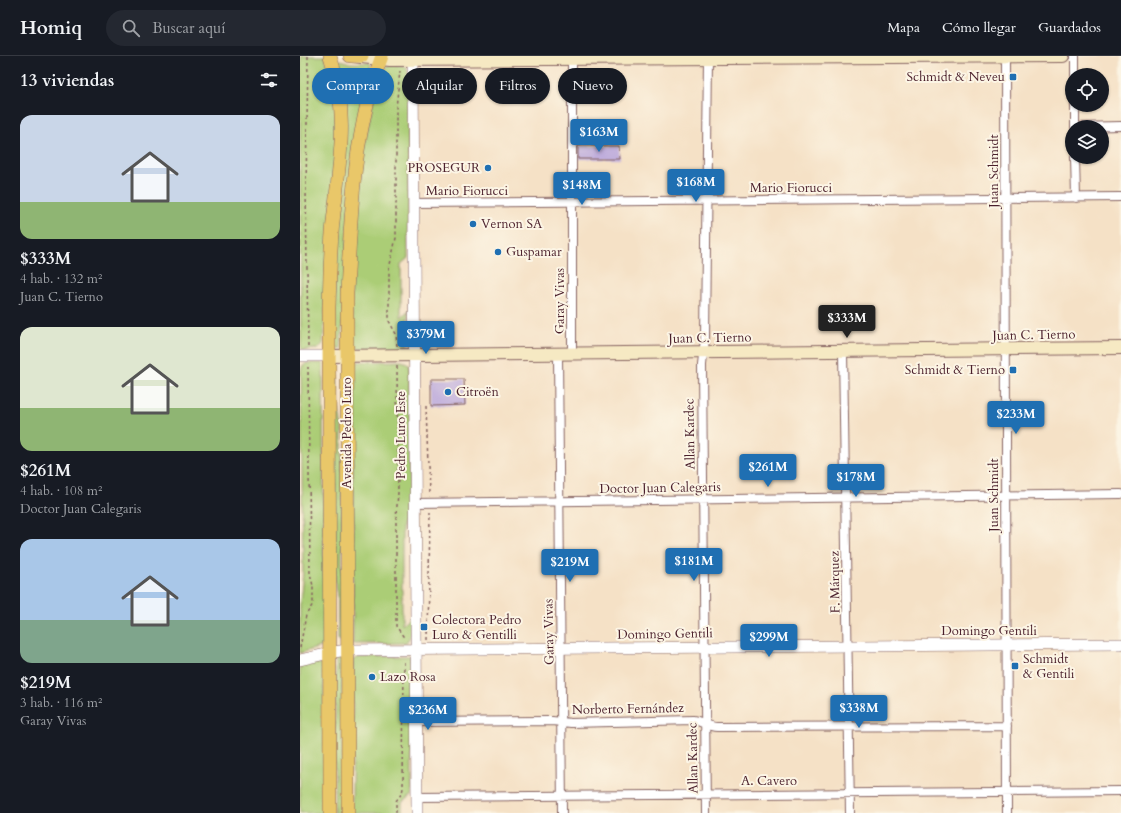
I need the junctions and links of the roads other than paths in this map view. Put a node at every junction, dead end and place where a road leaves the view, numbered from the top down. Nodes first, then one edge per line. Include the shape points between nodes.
1 (330, 56) edge
2 (351, 56) edge
3 (362, 56) edge
4 (1006, 56) edge
5 (1063, 56) edge
6 (1075, 56) edge
7 (708, 57) edge
8 (855, 57) edge
9 (382, 58) edge
10 (413, 58) edge
11 (572, 58) edge
12 (1075, 68) edge
13 (1109, 126) edge
14 (1121, 126) edge
15 (1075, 164) edge
16 (1121, 197) edge
17 (1006, 198) junction
18 (1076, 198) junction
19 (706, 201) junction
20 (572, 202) junction
21 (414, 203) junction
22 (1121, 348) edge
23 (1006, 349) junction
24 (843, 351) junction
25 (703, 352) junction
26 (558, 354) junction
27 (572, 354) junction
28 (414, 355) junction
29 (306, 356) edge
30 (329, 356) junction
31 (347, 356) junction
32 (1121, 494) edge
33 (1006, 496) junction
34 (846, 498) junction
35 (703, 499) junction
36 (560, 501) junction
37 (415, 503) junction
38 (1121, 644) edge
39 (1007, 645) junction
40 (848, 646) junction
41 (704, 647) junction
42 (561, 648) junction
43 (347, 650) junction
44 (417, 650) junction
45 (330, 653) junction
46 (300, 660) edge
47 (416, 722) junction
48 (562, 722) junction
49 (705, 724) junction
50 (1007, 726) junction
51 (849, 727) junction
52 (1007, 791) junction
53 (1121, 791) edge
54 (850, 793) junction
55 (706, 794) junction
56 (562, 795) junction
57 (416, 797) junction
58 (330, 813) edge
59 (348, 813) edge
60 (416, 813) edge
61 (562, 813) edge
62 (706, 813) edge
63 (850, 813) edge
64 (1007, 813) edge

1 - 30 main road, Avenida Pedro Luro via 339,93 342,129 332,238
2 - 3 main road
2 - 9 main road
4 - 5 main road
4 - 8 main road
4 - 17 street, Juan Schmidt
6 - 12 street
7 - 8 main road
7 - 11 main road
7 - 19 street, Allan Kardec
9 - 10 main road
9 - 31 main road, Avenida Pedro Luro via 369,92 358,151 349,230
10 - 11 main road
10 - 21 street, Pedro Luro Este
11 - 20 street, Garay Vivas
13 - 14 street
15 - 18 street
16 - 18 street, Mario Fiorucci
17 - 18 street, Mario Fiorucci
17 - 19 street, Mario Fiorucci
17 - 23 street, Juan Schmidt
19 - 20 street, Mario Fiorucci
19 - 25 street, Allan Kardec
20 - 21 street, Mario Fiorucci
20 - 27 street, Garay Vivas
21 - 28 street, Pedro Luro Este
22 - 23 main road, Juan C. Tierno
23 - 24 main road, Juan C. Tierno
23 - 33 street, Juan Schmidt
24 - 25 main road, Juan C. Tierno
24 - 34 street, F. Márquez
25 - 27 main road, Juan C. Tierno
25 - 35 street, Allan Kardec
26 - 27 main road, Juan C. Tierno
26 - 28 main road, Juan C. Tierno
26 - 36 street, Garay Vivas
28 - 31 main road, Juan C. Tierno
28 - 37 street, Pedro Luro Este
29 - 30 street, Juan C. Tierno
30 - 31 main road, Juan C. Tierno
30 - 45 main road, Avenida Pedro Luro
31 - 43 main road, Avenida Pedro Luro
32 - 33 street, Doctor Juan Calegaris
33 - 34 street, Doctor Juan Calegaris
33 - 39 street, Juan Schmidt
34 - 35 street, Doctor Juan Calegaris
34 - 40 street, F. Márquez
35 - 36 street, Doctor Juan Calegaris
35 - 41 street, Allan Kardec
36 - 37 street, Doctor Juan Calegaris
36 - 42 street, Garay Vivas
37 - 44 street, Pedro Luro Este
38 - 39 street, Domingo Gentili
39 - 40 street, Domingo Gentili
39 - 50 street, Juan Schmidt
40 - 41 street, Domingo Gentili
40 - 51 street, F. Márquez
41 - 42 street, Domingo Gentili
41 - 49 street, Allan Kardec
42 - 44 street, Domingo Gentili
42 - 48 street, Garay Vivas
43 - 44 street, Domingo Gentili
43 - 45 street, Domingo Gentili
43 - 59 main road, Avenida Pedro Luro
44 - 47 street, Pedro Luro Este
45 - 46 street, Domingo Gentili
45 - 58 main road, Avenida Pedro Luro
47 - 48 street, Norberto Fernández
47 - 57 street, Pedro Luro Este
48 - 49 street, Norberto Fernández via 693,720
48 - 56 street, Garay Vivas
49 - 51 street, Norberto Fernández via 717,727
49 - 55 street, Allan Kardec
50 - 51 street, Norberto Fernández
50 - 52 street, Juan Schmidt
51 - 54 street, F. Márquez
52 - 53 street, A. Cavero
52 - 54 street, A. Cavero
52 - 64 street, Juan Schmidt
54 - 55 street, A. Cavero
54 - 63 street, F. Márquez
55 - 56 street, A. Cavero
55 - 62 street, Allan Kardec
56 - 57 street, A. Cavero
56 - 61 street, Garay Vivas
57 - 60 street, Pedro Luro Este

